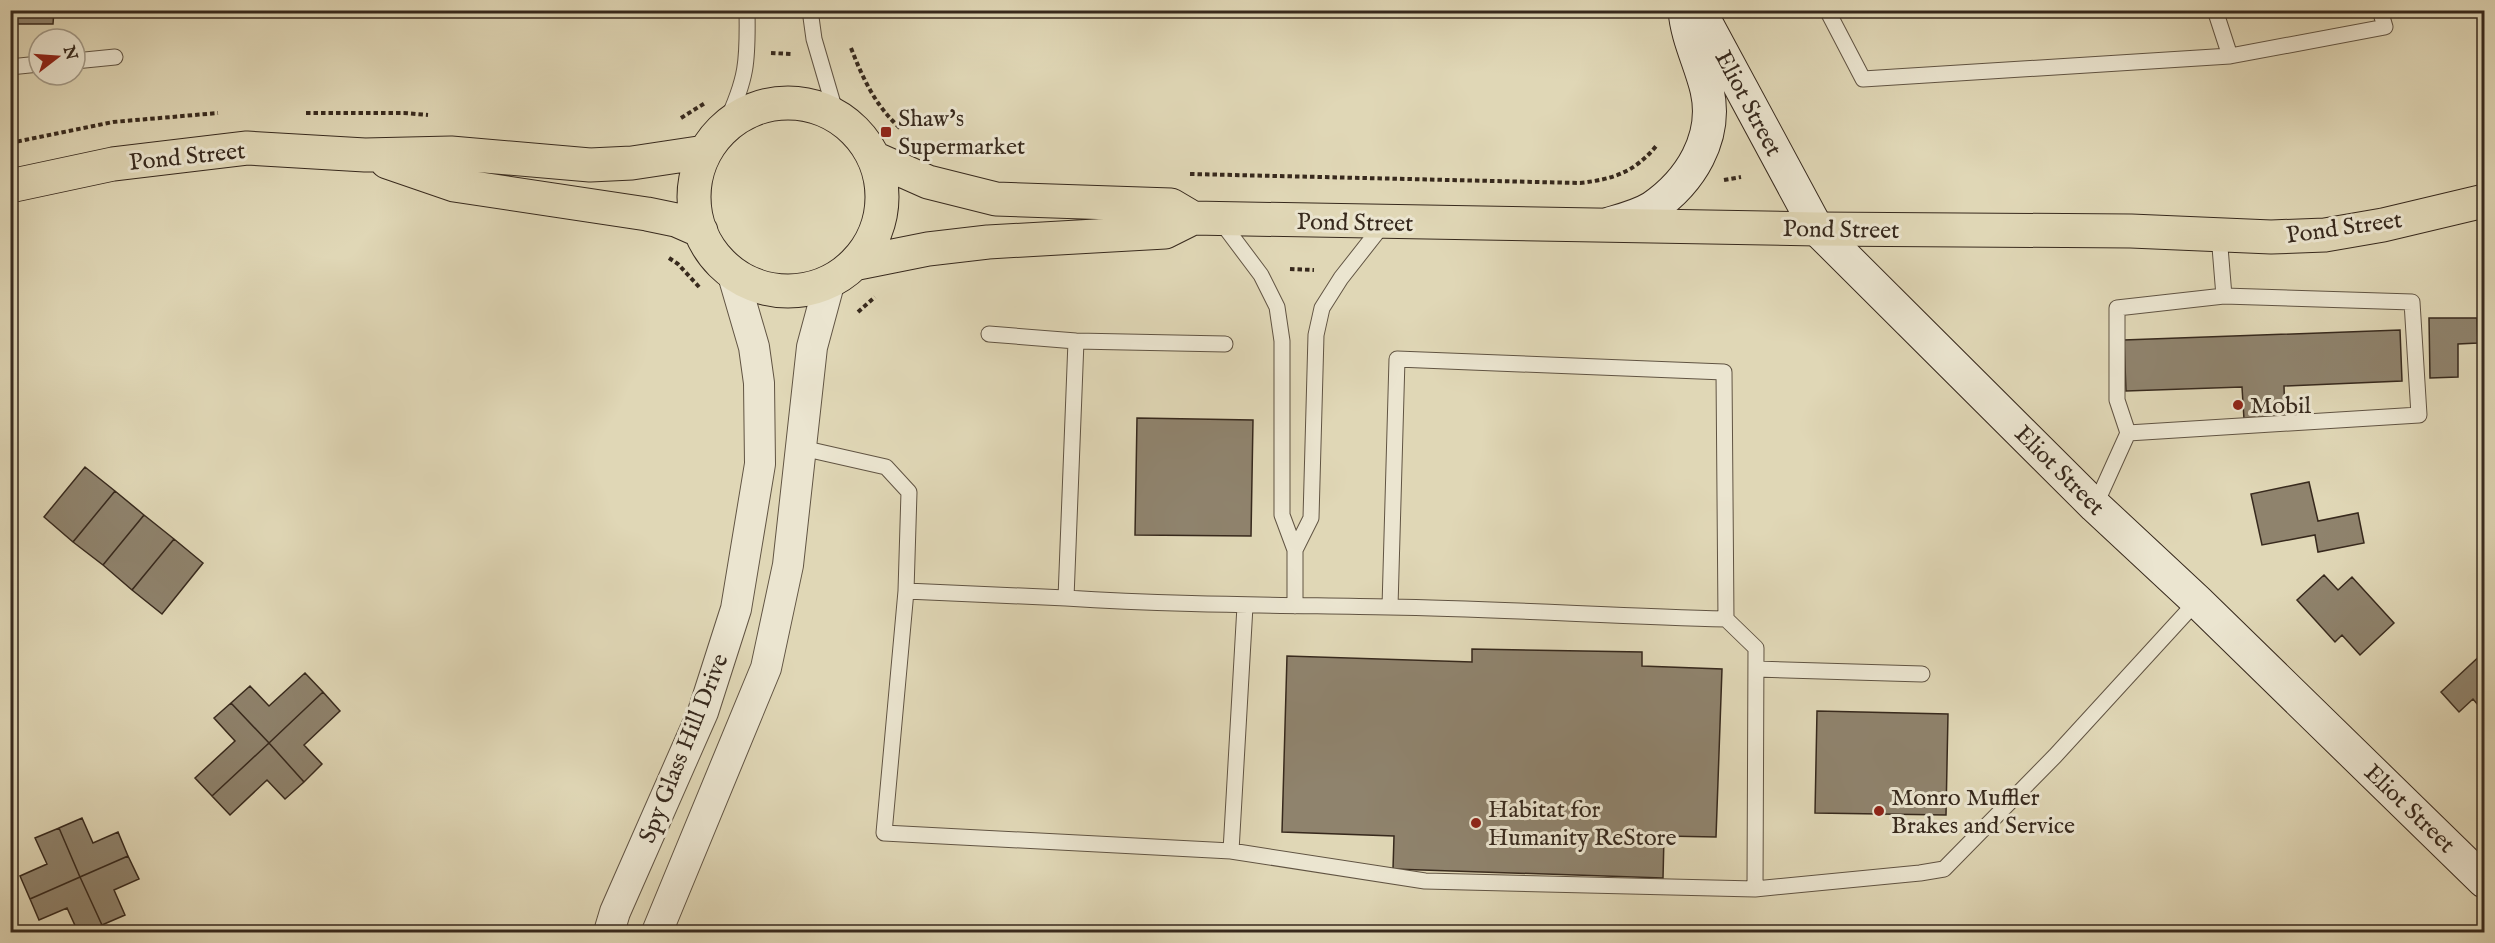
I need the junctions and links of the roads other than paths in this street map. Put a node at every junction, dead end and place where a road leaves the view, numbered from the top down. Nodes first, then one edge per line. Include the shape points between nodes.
1 (747, 10) edge
2 (810, 10) edge
3 (1685, 10) edge
4 (1699, 10) edge
5 (1827, 10) edge
6 (2215, 10) edge
7 (2380, 10) edge
8 (2230, 56) junction
9 (115, 57) dead end
10 (87, 60) edge
11 (27, 65) edge
12 (10, 67) edge
13 (836, 114) junction
14 (725, 125) junction
15 (705, 152) junction
16 (365, 155) junction
17 (874, 158) junction
18 (10, 186) edge
19 (2484, 201) edge
20 (1206, 219) junction
21 (1385, 222) junction
22 (1603, 226) junction
23 (1817, 229) junction
24 (701, 231) junction
25 (2219, 235) junction
26 (858, 263) junction
27 (734, 275) junction
28 (829, 284) junction
29 (2224, 296) junction
30 (989, 334) dead end
31 (1076, 341) junction
32 (1225, 344) dead end
33 (2128, 433) junction
34 (803, 434) junction
35 (759, 448) junction
36 (2096, 506) junction
37 (1295, 550) junction
38 (906, 591) junction
39 (1066, 598) junction
40 (2197, 601) junction
41 (1245, 606) junction
42 (1295, 606) junction
43 (1390, 607) junction
44 (1726, 619) junction
45 (1756, 669) junction
46 (1922, 674) dead end
47 (1232, 851) junction
48 (2484, 881) edge
49 (1755, 889) junction
50 (609, 933) edge
51 (657, 933) edge

1 - 14 lane via 747,63 742,87
2 - 13 lane
3 - 22 street via 1708,92 1710,120 1706,142 1693,167 1671,193 1650,209
4 - 23 street, Eliot Street
5 - 8 lane via 1863,79
6 - 8 lane
7 - 8 lane via 2385,27
9 - 10 lane
11 - 12 lane
13 - 14 main road via 809,104 778,102 749,110
13 - 17 main road via 857,132
14 - 15 main road
15 - 16 main road, Pond Street via 590,165 451,153
15 - 24 main road via 694,194
16 - 18 main road, Pond Street via 247,148 112,164
16 - 24 main road, Pond Street via 454,185 647,214
17 - 20 main road, Pond Street via 928,182 996,199 1172,205
17 - 26 main road via 882,188 881,213 872,242
19 - 25 main road, Pond Street via 2325,235
20 - 21 main road, Pond Street
20 - 26 main road, Pond Street via 1165,232 988,242
20 - 37 lane via 1261,275 1277,307 1282,341 1282,515
21 - 22 main road, Pond Street
21 - 37 lane via 1322,308 1316,335 1311,518
22 - 23 main road, Pond Street
23 - 25 main road, Pond Street
23 - 36 street, Eliot Street
24 - 27 main road via 712,253
25 - 29 lane
26 - 28 main road
27 - 28 main road via 750,284 792,293
27 - 35 street, Spy Glass Hill Drive via 753,340 759,384
28 - 34 street, Spy Glass Hill Drive via 812,347
29 - 33 lane via 2117,308 2117,400
29 - 33 lane via 2412,302 2419,415
30 - 31 lane
31 - 32 lane
31 - 39 lane
33 - 36 lane
34 - 35 street
34 - 38 lane via 886,467 909,492
34 - 51 street, Spy Glass Hill Drive via 788,565 766,668
35 - 50 street, Spy Glass Hill Drive via 760,464 736,609 703,711
36 - 40 street, Eliot Street
37 - 42 lane
38 - 39 lane
38 - 47 lane via 884,833
39 - 41 lane
40 - 48 street, Eliot Street
40 - 49 lane via 2055,756 1944,868
41 - 42 lane
41 - 47 lane
42 - 43 lane
43 - 44 lane
43 - 44 lane via 1397,359 1724,372
44 - 45 lane via 1756,648
45 - 46 lane
45 - 49 lane
47 - 49 lane via 1425,881

